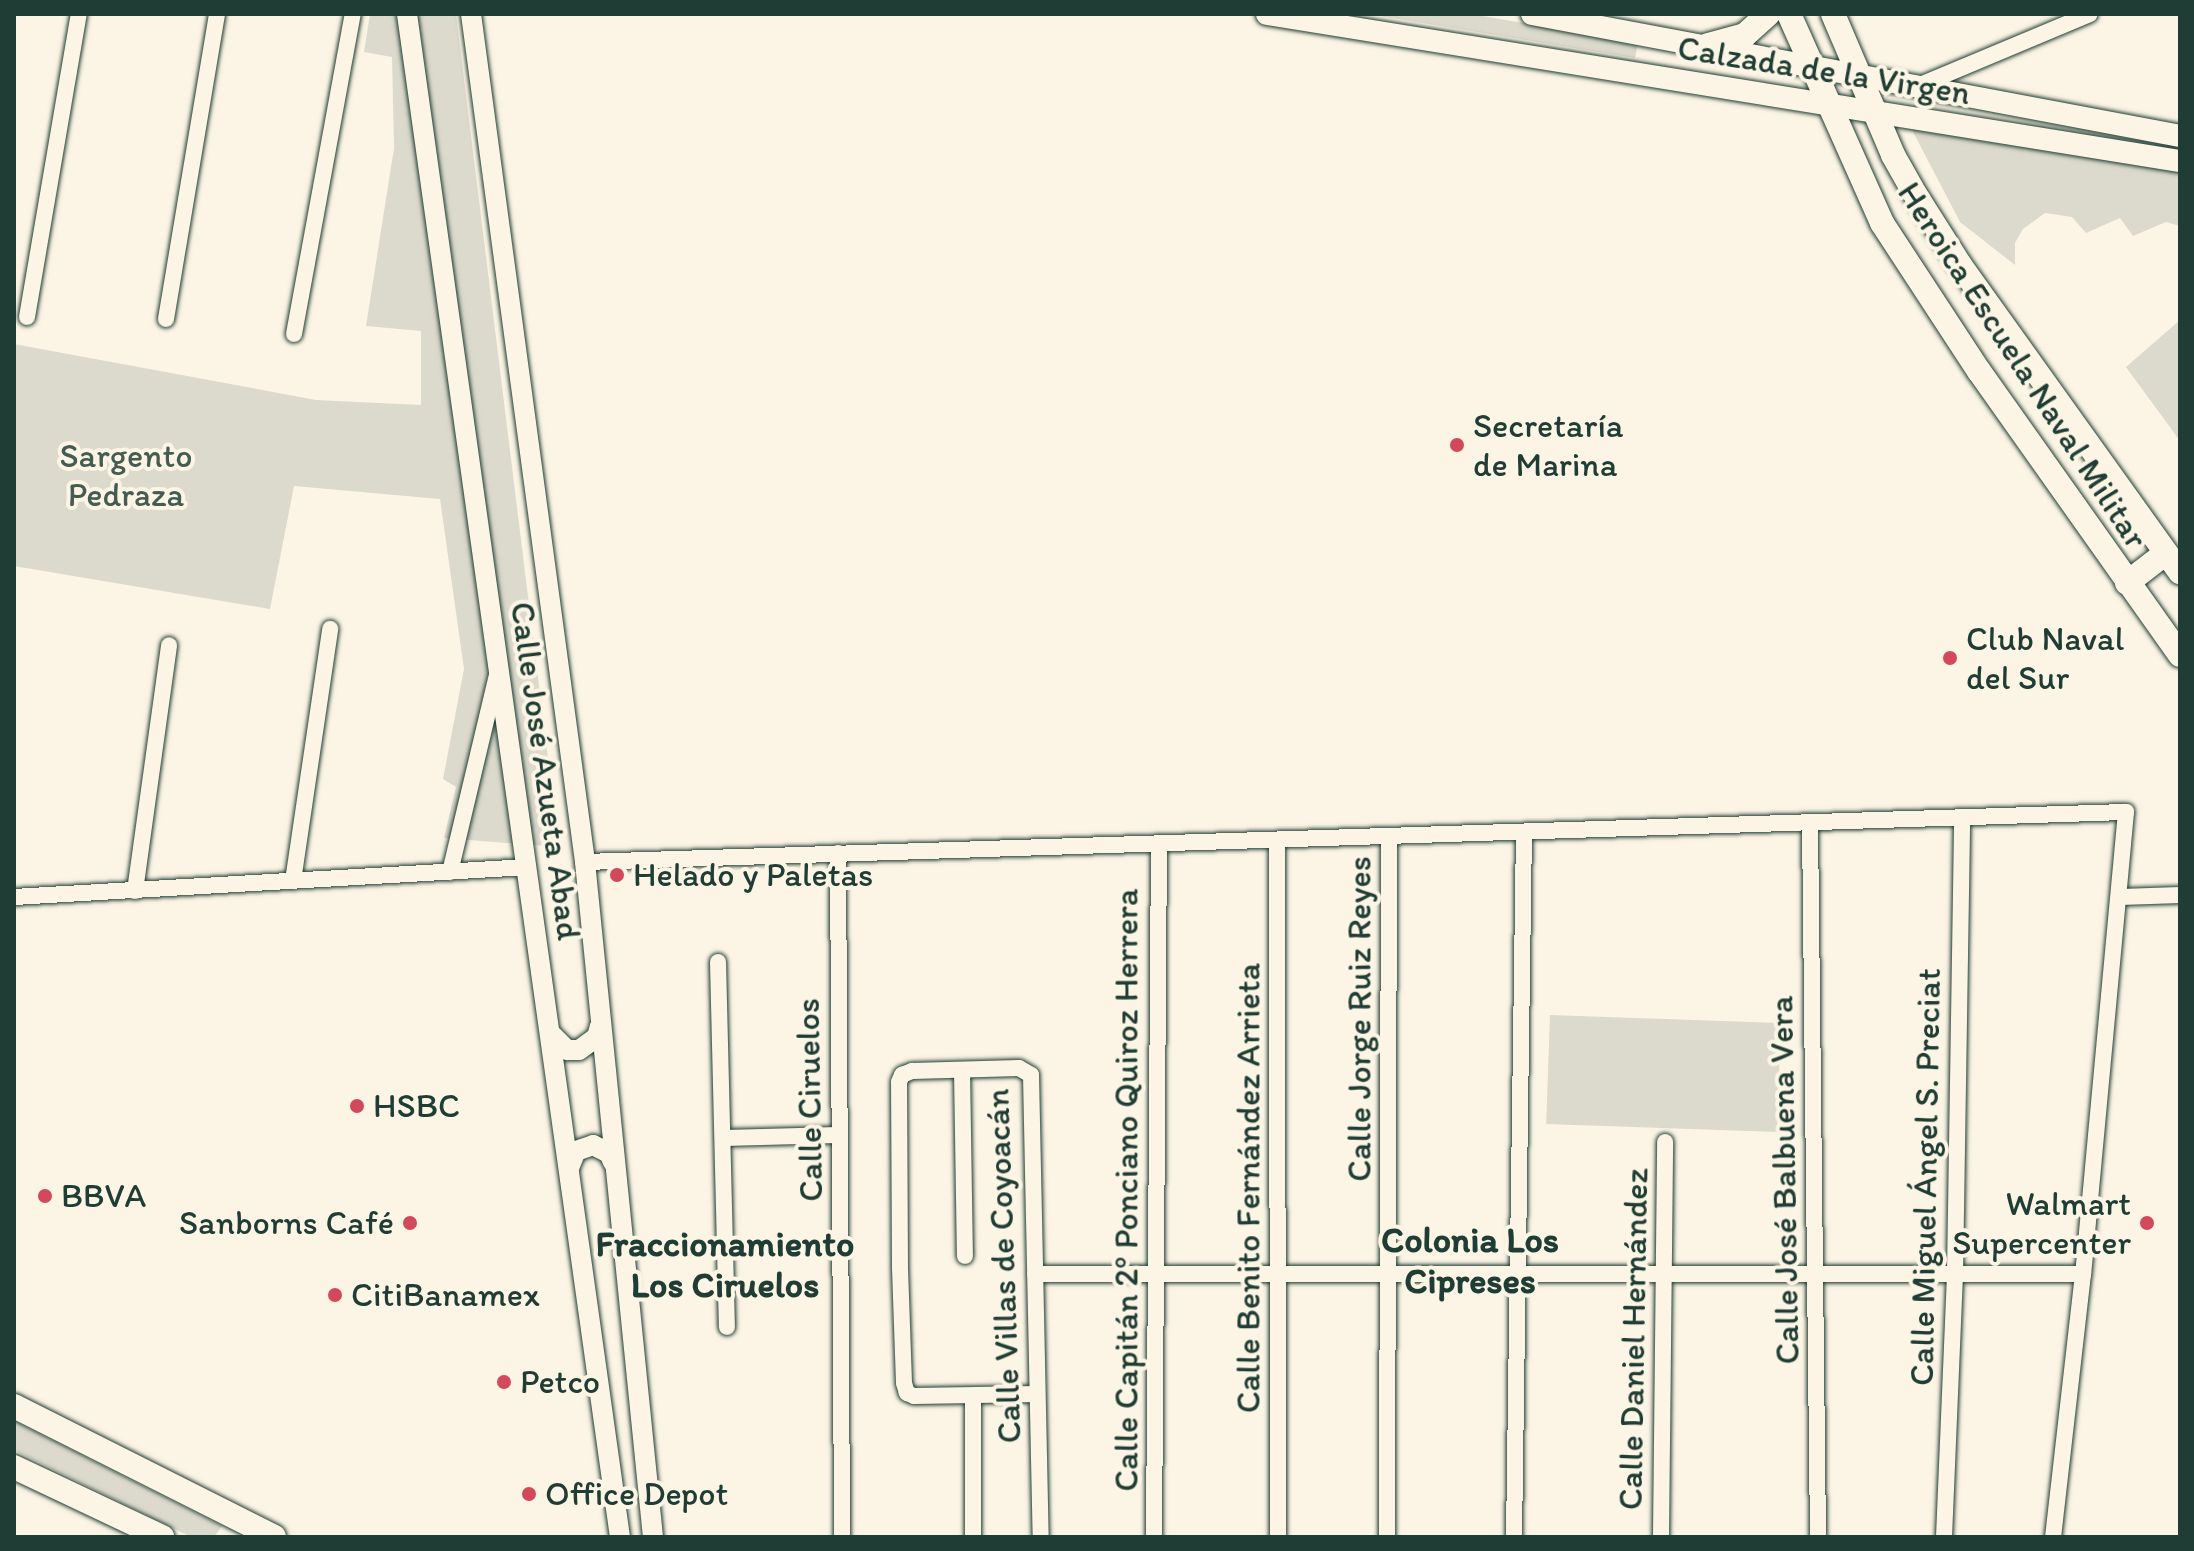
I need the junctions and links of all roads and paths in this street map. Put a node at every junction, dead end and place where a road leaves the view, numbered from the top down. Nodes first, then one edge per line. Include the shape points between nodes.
1 (79, 14) edge
2 (217, 14) edge
3 (353, 14) edge
4 (407, 14) edge
5 (471, 14) edge
6 (1267, 14) edge
7 (1532, 14) edge
8 (1768, 14) edge
9 (1789, 14) edge
10 (1833, 14) edge
11 (2090, 14) edge
12 (1708, 45) junction
13 (1810, 65) junction
14 (1858, 74) junction
15 (1918, 86) junction
16 (1830, 106) junction
17 (1875, 113) junction
18 (2180, 136) edge
19 (2180, 161) edge
20 (27, 317) dead end
21 (166, 319) dead end
22 (294, 334) dead end
23 (2173, 563) edge
24 (2127, 583) junction
25 (330, 629) dead end
26 (169, 645) dead end
27 (2180, 655) edge
28 (499, 666) junction
29 (1962, 818) junction
30 (1810, 823) junction
31 (1524, 832) junction
32 (1389, 836) junction
33 (1277, 840) junction
34 (1159, 843) junction
35 (838, 853) junction
36 (585, 862) junction
37 (528, 867) junction
38 (450, 872) junction
39 (293, 881) junction
40 (135, 891) junction
41 (2180, 895) edge
42 (14, 897) edge
43 (2121, 897) junction
44 (718, 962) dead end
45 (600, 1026) junction
46 (551, 1034) junction
47 (962, 1070) junction
48 (839, 1135) junction
49 (723, 1138) junction
50 (1665, 1142) dead end
51 (613, 1162) junction
52 (569, 1168) junction
53 (965, 1256) dead end
54 (1035, 1274) junction
55 (1158, 1274) junction
56 (1278, 1274) junction
57 (1388, 1274) junction
58 (1516, 1274) junction
59 (1663, 1274) junction
60 (1814, 1274) junction
61 (1955, 1274) junction
62 (2083, 1274) junction
63 (727, 1327) dead end
64 (1037, 1394) junction
65 (973, 1396) junction
66 (14, 1406) edge
67 (14, 1467) edge
68 (230, 1525) edge
69 (264, 1536) edge
70 (162, 1537) edge
71 (620, 1537) edge
72 (653, 1537) edge
73 (842, 1537) edge
74 (973, 1537) edge
75 (1041, 1537) edge
76 (1154, 1537) edge
77 (1278, 1537) edge
78 (1387, 1537) edge
79 (1514, 1537) edge
80 (1661, 1537) edge
81 (1818, 1537) edge
82 (1944, 1537) edge
83 (2053, 1537) edge

1 - 20 street
2 - 21 street
3 - 22 street
4 - 28 street, Calle José Azueta Abad
5 - 36 street, Calle José Azueta Abad
6 - 16 main road, Calzada de la Virgen
7 - 12 main road, Calzada de la Virgen
8 - 12 main road via 1745,35
9 - 13 main road, Heroica Escuela Naval Militar
10 - 14 main road, Heroica Escuela Naval Militar
11 - 15 street
12 - 13 main road, Calzada de la Virgen
13 - 14 main road, Calzada de la Virgen
13 - 16 main road, Heroica Escuela Naval Militar
14 - 15 main road, Calzada de la Virgen
14 - 17 main road, Heroica Escuela Naval Militar
15 - 18 main road, Calzada de la Virgen
16 - 17 main road, Calzada de la Virgen
16 - 24 main road, Heroica Escuela Naval Militar via 1882,223
17 - 19 main road, Calzada de la Virgen
17 - 23 main road, Heroica Escuela Naval Militar via 1915,194 1960,265
23 - 24 main road
24 - 27 main road, Heroica Escuela Naval Militar
25 - 39 street
26 - 40 street
28 - 37 street, Calle José Azueta Abad
28 - 38 street
29 - 30 street
29 - 43 street via 2126,812
29 - 61 street, Calle Miguel Ángel S. Preciat
30 - 31 street
30 - 60 street, Calle José Balbuena Vera
31 - 32 street
31 - 58 street
32 - 33 street
32 - 57 street, Calle Jorge Ruiz Reyes
33 - 34 street
33 - 56 street, Calle Benito Fernández Arrieta
34 - 35 street
34 - 55 street, Calle Capitán 2º Ponciano Quiroz Herrera
35 - 36 street
35 - 48 street, Calle Ciruelos
36 - 45 street, Calle José Azueta Abad
37 - 38 street
37 - 46 street, Calle José Azueta Abad
38 - 39 street
39 - 40 street
40 - 42 street
41 - 43 street
43 - 62 street
44 - 49 street
45 - 46 street via 597,1037 579,1050 557,1044
45 - 51 street, Calle José Azueta Abad
46 - 52 street, Calle José Azueta Abad
47 - 53 street
47 - 54 street, Calle Villas de Coyoacán via 1019,1068 1031,1075
47 - 65 street, Calle Villas de Coyoacán via 912,1071 899,1082 901,1311 907,1393
48 - 49 street
48 - 73 street, Calle Ciruelos
49 - 63 street
50 - 59 street, Calle Daniel Hernández
51 - 52 street via 602,1147 593,1145 576,1151
51 - 72 street, Calle José Azueta Abad
52 - 71 street, Calle José Azueta Abad
54 - 55 street
54 - 64 street, Calle Villas de Coyoacán
55 - 56 street
55 - 76 street, Calle Capitán 2º Ponciano Quiroz Herrera
56 - 57 street
56 - 77 street, Calle Benito Fernández Arrieta
57 - 58 street
57 - 78 street, Calle Jorge Ruiz Reyes
58 - 59 street
58 - 79 street
59 - 60 street
59 - 80 street, Calle Daniel Hernández
60 - 61 street
60 - 81 street, Calle José Balbuena Vera
61 - 62 street
61 - 82 street, Calle Miguel Ángel S. Preciat
62 - 83 street
64 - 65 street
64 - 75 street, Calle Villas de Coyoacán
65 - 74 street, Calle Villas de Coyoacán
66 - 68 main road
67 - 70 main road
68 - 69 main road

